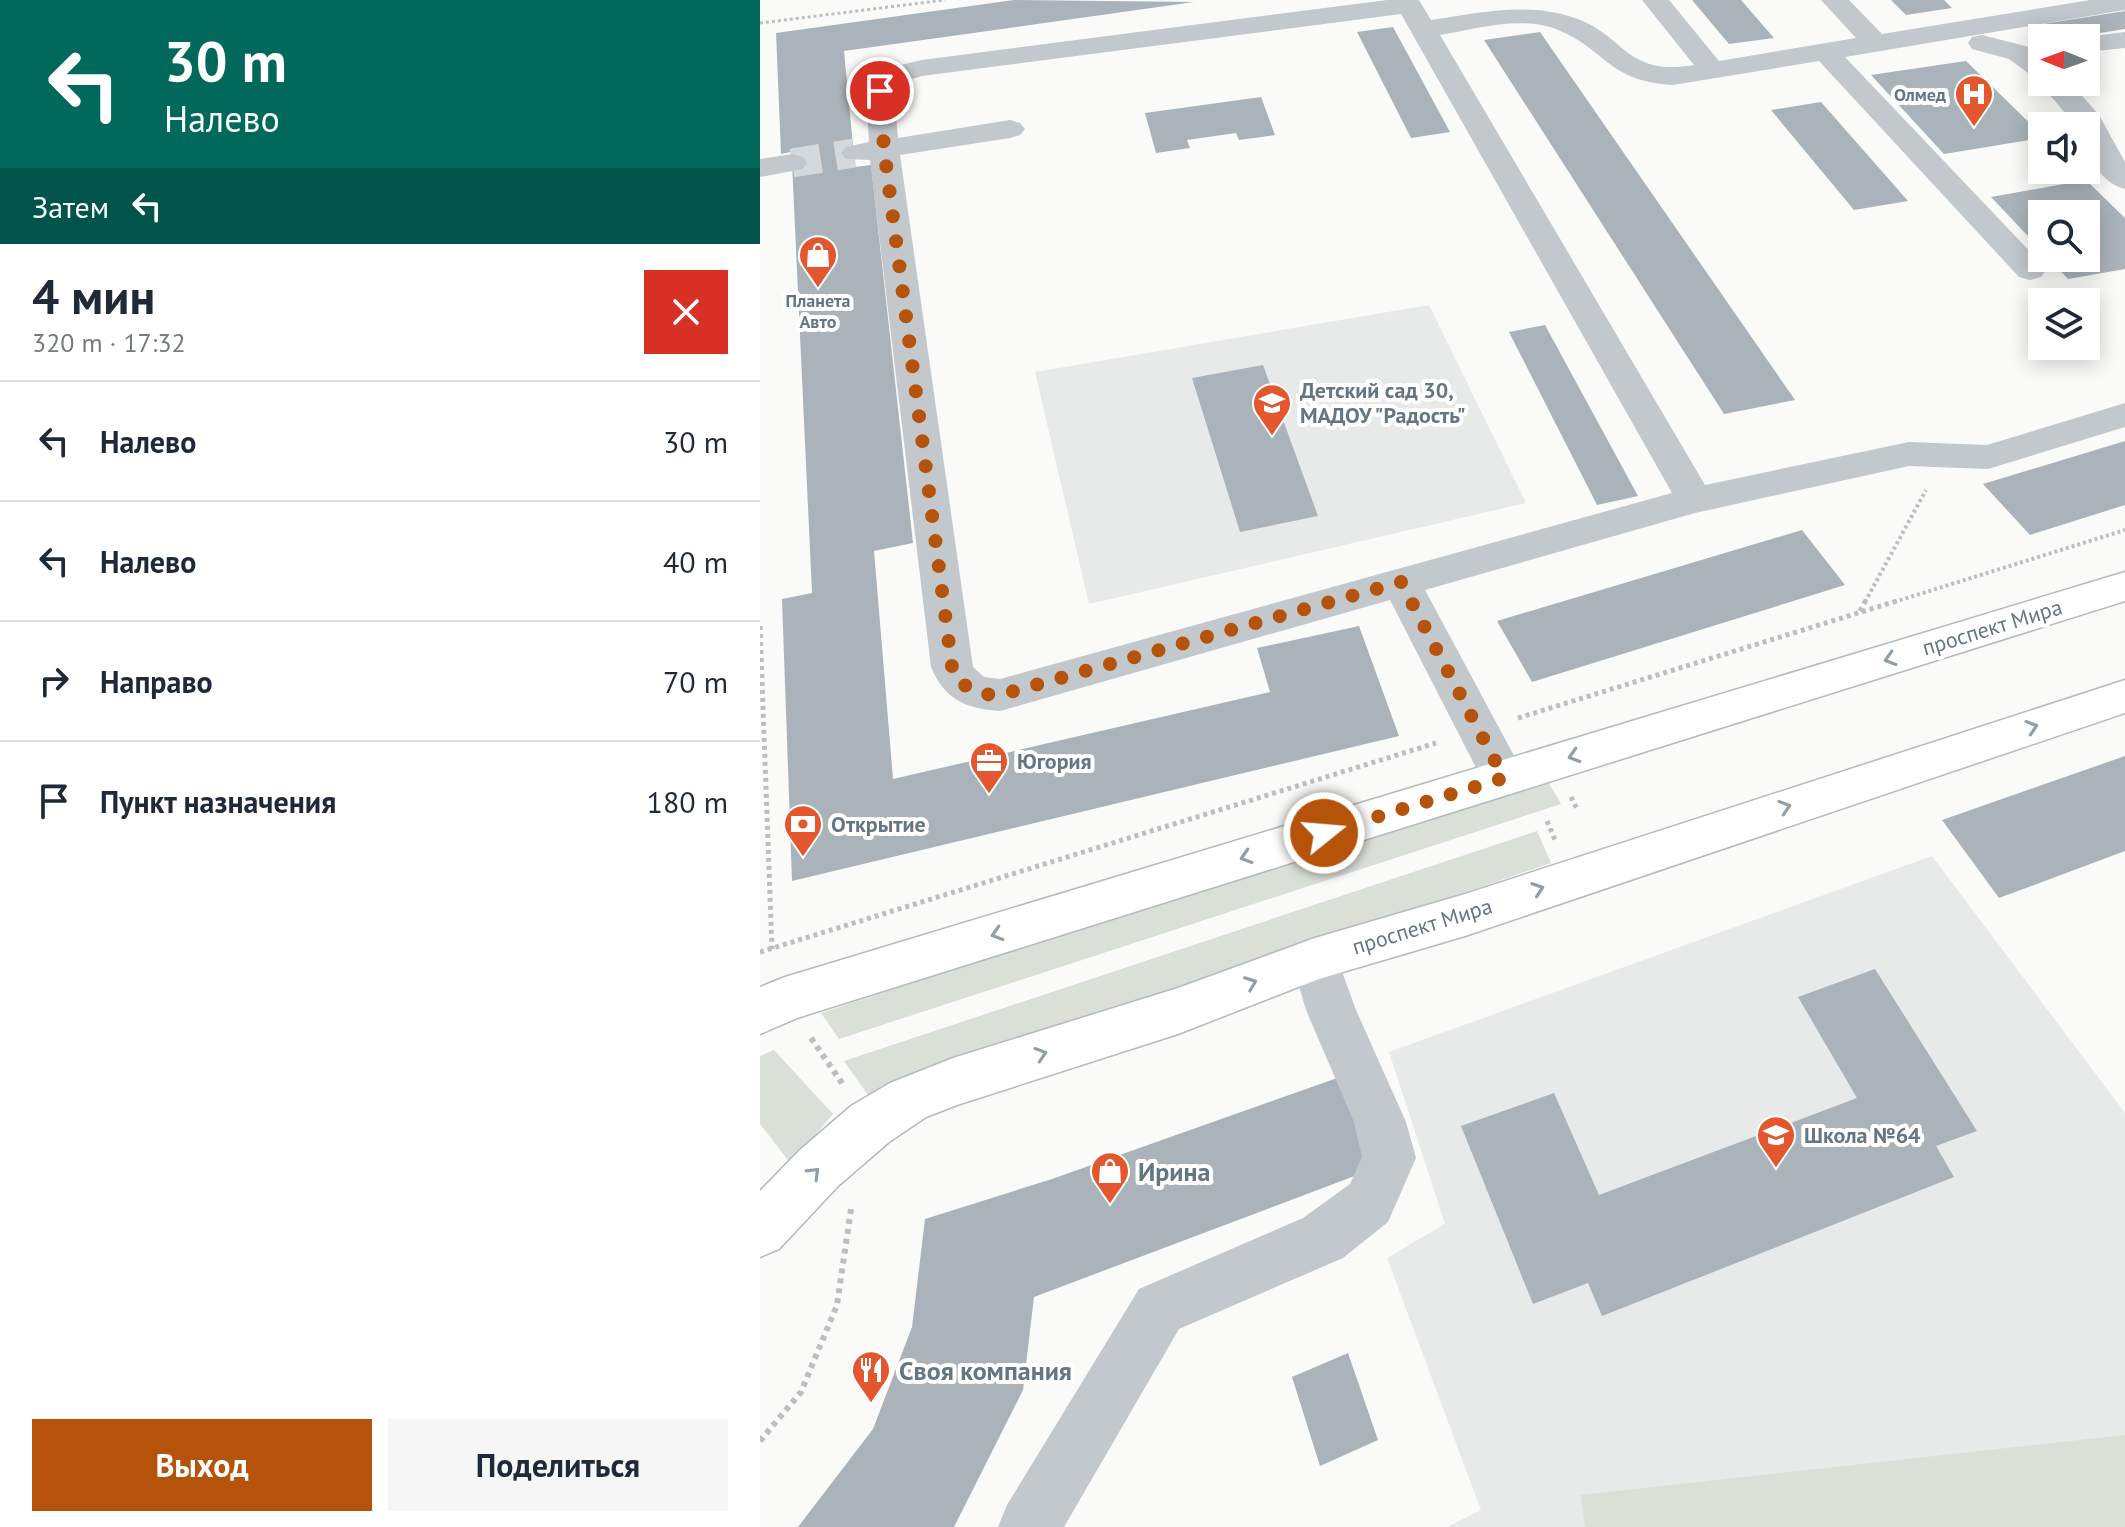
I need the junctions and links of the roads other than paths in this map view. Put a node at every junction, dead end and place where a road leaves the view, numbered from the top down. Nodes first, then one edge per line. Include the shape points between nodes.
1 (1655, 0) edge
2 (1834, 0) edge
3 (2125, 2) edge
4 (2068, 5) edge
5 (1413, 11) edge
6 (2125, 40) edge
7 (1876, 43) junction
8 (1982, 43) dead end
9 (2100, 43) edge
10 (1825, 51) junction
11 (2028, 60) edge
12 (1712, 70) junction
13 (2067, 96) edge
14 (1010, 129) dead end
15 (869, 151) junction
16 (792, 163) tunnel mouth
17 (760, 168) edge
18 (2125, 180) edge
19 (2028, 268) edge
20 (2125, 415) edge
21 (1695, 500) junction
22 (1401, 582) junction
23 (2125, 586) edge
24 (2125, 696) edge
25 (1504, 778) junction
26 (1315, 959) junction
27 (772, 1005) edge
28 (760, 1230) edge
29 (1029, 1527) edge

1 - 12 lane
2 - 7 lane
3 - 4 lane
4 - 7 lane
5 - 12 lane via 1549,19 1579,29 1607,55 1646,74 1673,77
5 - 15 lane via 902,73 880,91
5 - 21 lane
6 - 9 lane
7 - 10 lane
8 - 11 lane
10 - 12 lane
10 - 19 lane
13 - 18 lane
14 - 15 lane
15 - 22 lane via 957,681 967,689 1000,695
16 - 17 lane
20 - 21 lane via 1988,457 1909,454
21 - 22 lane
22 - 25 lane
23 -> 25 main road, проспект Мира
26 -> 24 main road, проспект Мира via 1465,915
25 -> 27 main road, проспект Мира
28 -> 26 main road, проспект Мира via 819,1168 908,1100 1178,1011
26 - 29 lane via 1331,1010 1380,1122 1389,1158 1369,1203 1323,1238 1159,1309

